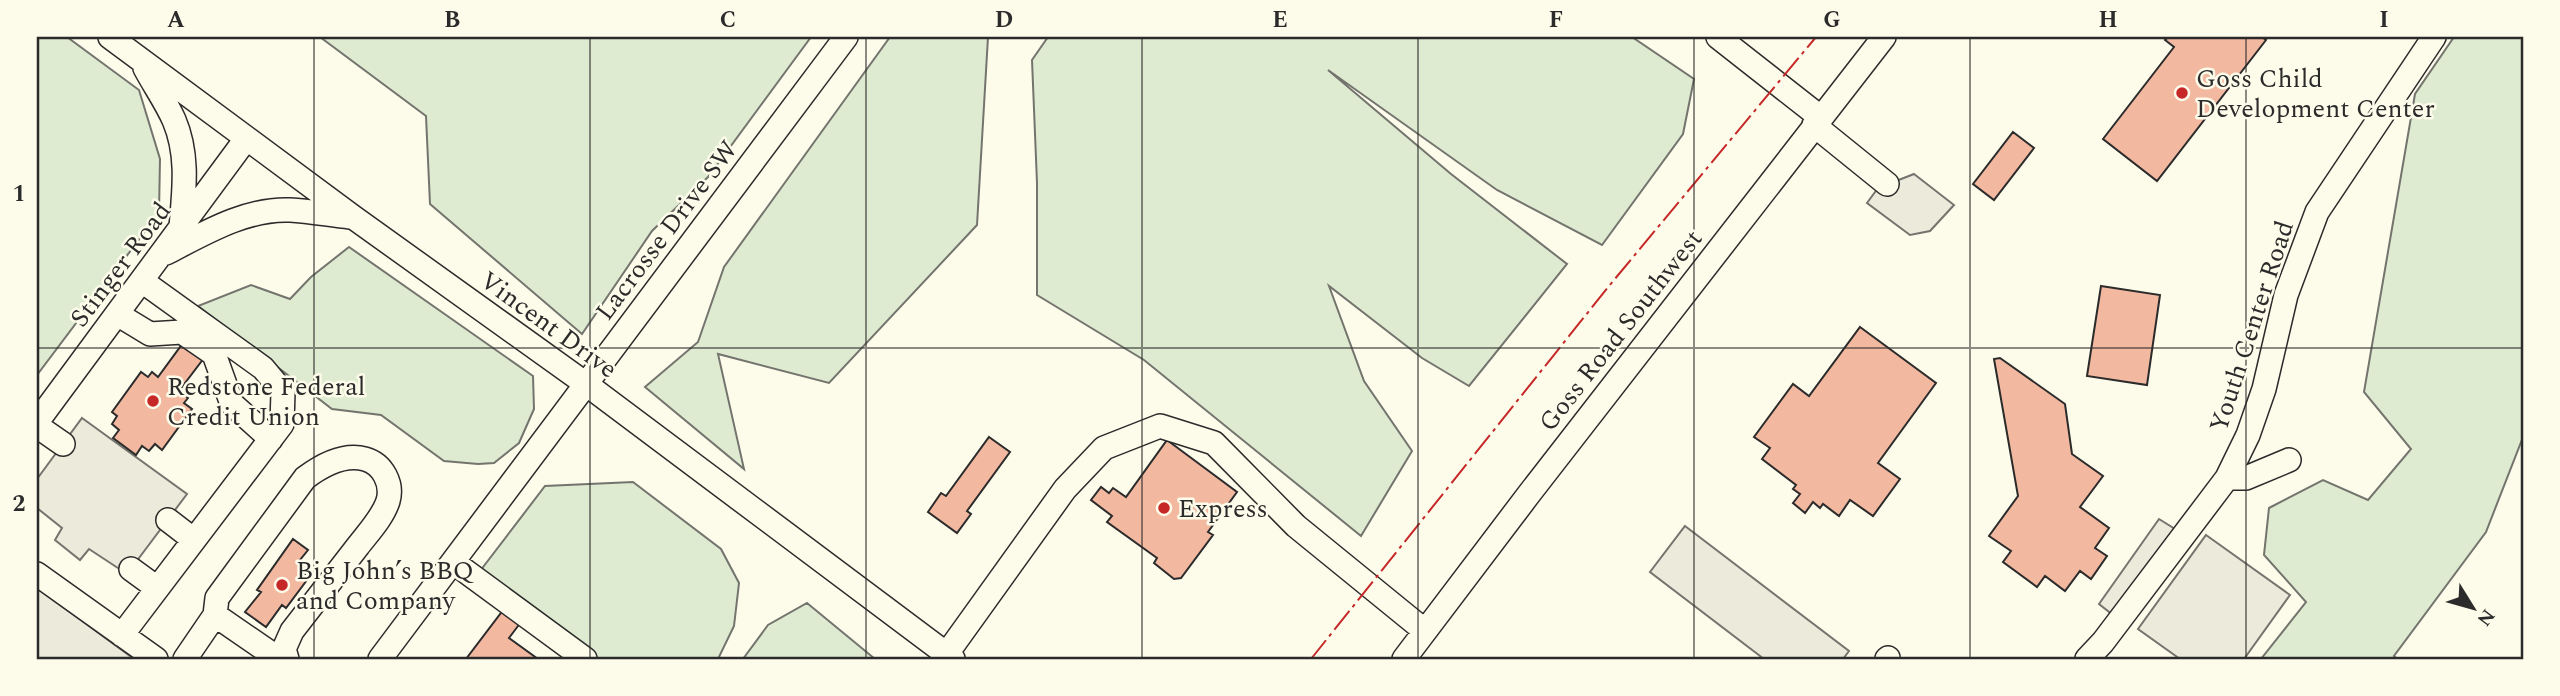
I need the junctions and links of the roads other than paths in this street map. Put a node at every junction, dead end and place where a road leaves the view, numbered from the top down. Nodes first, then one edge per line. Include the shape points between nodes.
1 (110, 37) edge
2 (846, 37) edge
3 (1718, 37) edge
4 (1884, 37) edge
5 (2434, 37) edge
6 (140, 59) junction
7 (1817, 121) junction
8 (246, 139) junction
9 (1887, 184) dead end
10 (353, 217) junction
11 (180, 230) junction
12 (160, 257) junction
13 (142, 281) junction
14 (117, 314) junction
15 (586, 384) junction
16 (37, 424) edge
17 (271, 439) junction
18 (63, 444) dead end
19 (2289, 460) dead end
20 (2227, 478) junction
21 (168, 520) dead end
22 (194, 540) junction
23 (453, 562) junction
24 (131, 569) dead end
25 (37, 574) edge
26 (157, 588) junction
27 (215, 615) junction
28 (1425, 631) junction
29 (122, 635) junction
30 (948, 658) edge
31 (156, 659) edge
32 (185, 659) edge
33 (279, 659) edge
34 (287, 659) edge
35 (380, 659) edge
36 (585, 659) edge
37 (1404, 659) edge
38 (2087, 659) edge

1 - 6 street, Vincent Drive
2 - 15 street, Lacrosse Drive SW
3 - 7 street
4 - 7 street, Goss Road Southwest
5 - 20 street, Youth Center Road via 2317,212 2286,295 2256,412
6 - 8 street, Vincent Drive
6 - 11 street via 182,144 186,176
7 - 9 street
7 - 28 street, Goss Road Southwest
8 - 10 street, Vincent Drive
8 - 11 street, Stinger Road
10 - 12 street via 287,210 248,215
10 - 15 street, Vincent Drive
11 - 12 street, Stinger Road
12 - 13 street, Stinger Road
13 - 14 street, Stinger Road
13 - 17 street via 263,369 283,392 282,424
14 - 16 street, Stinger Road
14 - 17 street via 150,334 182,332 214,354 232,404
15 - 23 street, Lacrosse Drive SW
15 - 30 street, Vincent Drive
16 - 18 street
17 - 22 street
19 - 20 street via 2246,478
20 - 38 street, Youth Center Road via 2191,523 2184,550 2144,603
21 - 22 street
22 - 26 street
23 - 35 street, Lacrosse Drive SW
23 - 36 street
24 - 26 street
25 - 29 street
26 - 29 street
27 - 32 street
27 - 33 street
27 - 34 street via 216,598 305,478 323,465 345,458 364,458 380,467 390,485 388,502 292,631 284,649
28 - 30 street via 1296,526 1214,443 1160,426 1104,448 1065,489
28 - 37 street, Goss Road Southwest
29 - 31 street

